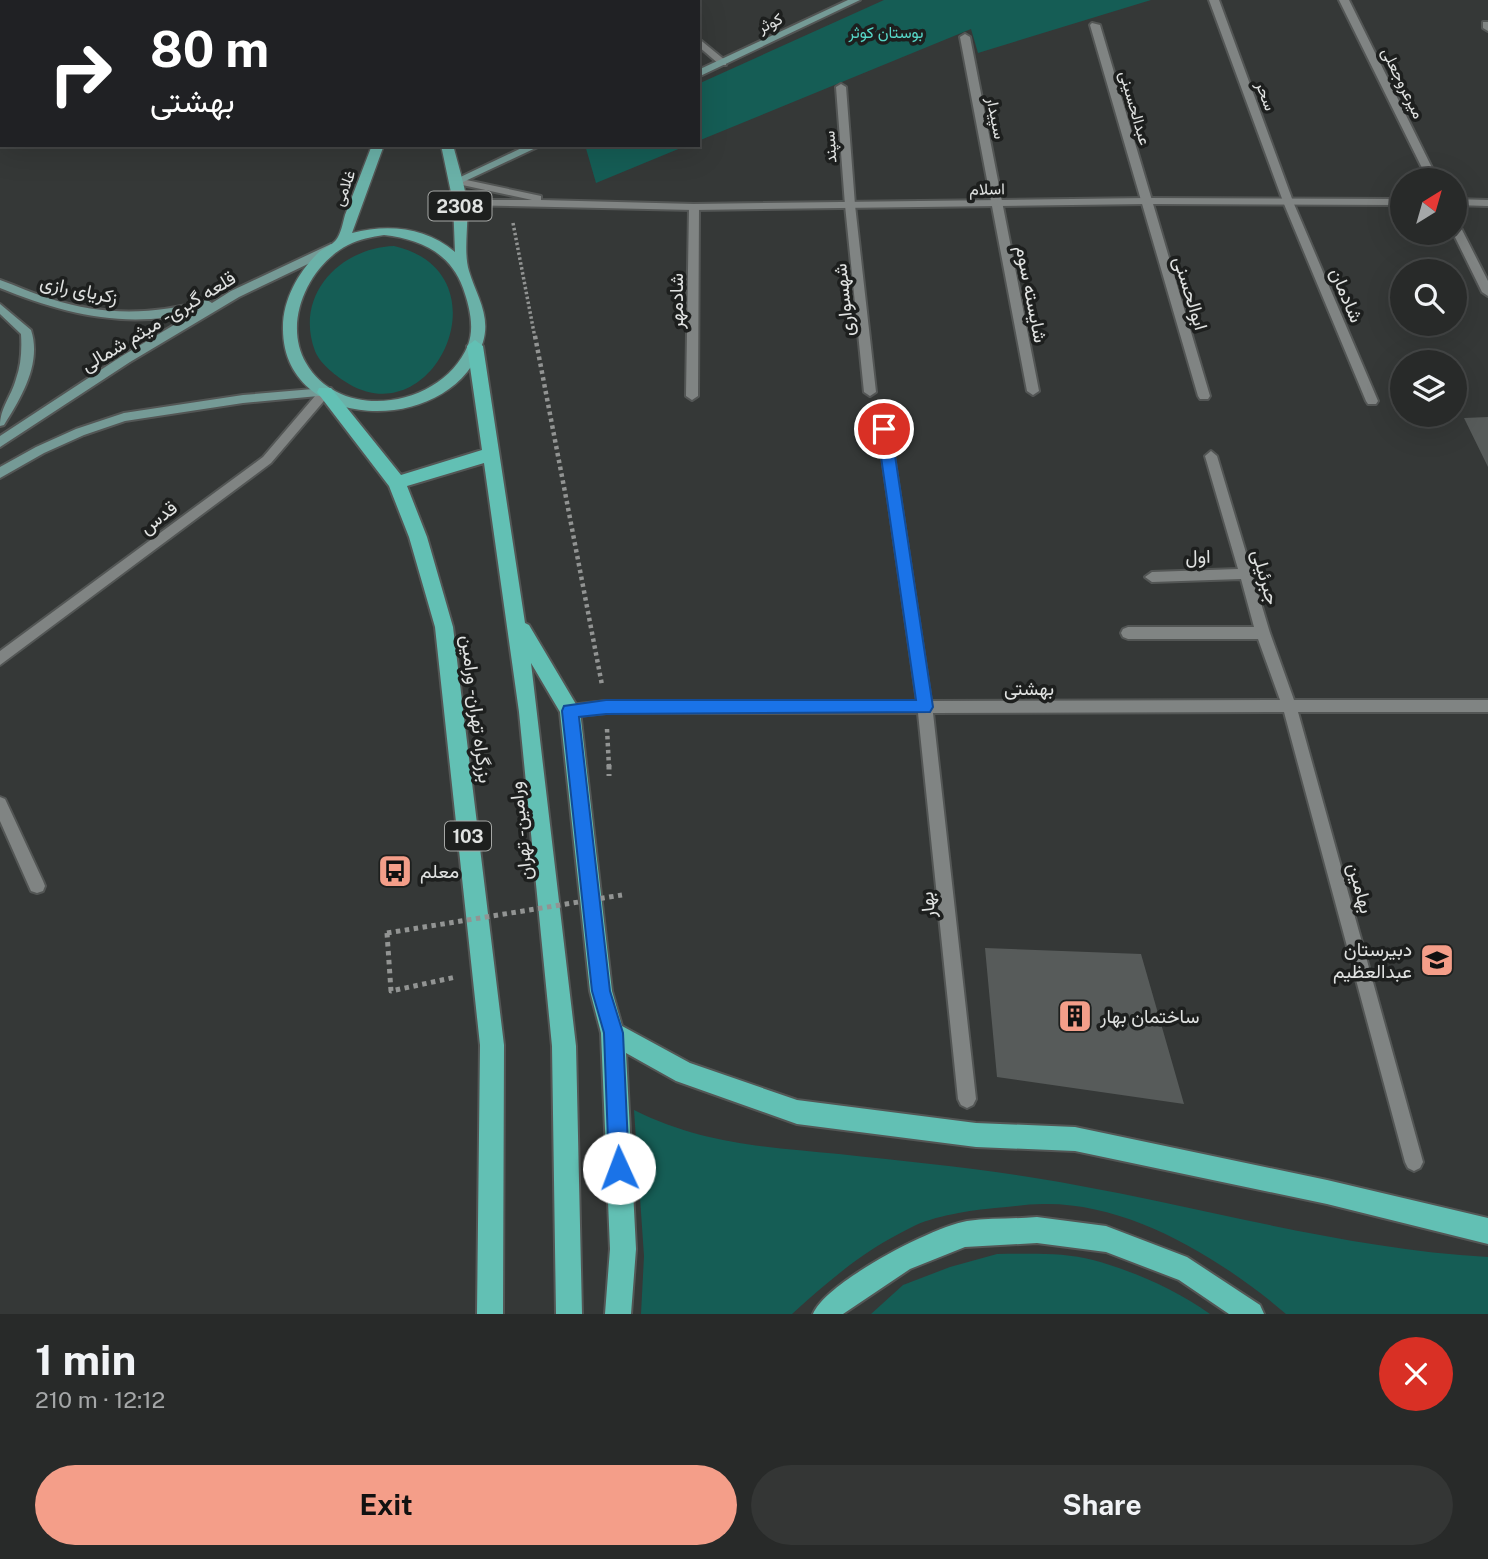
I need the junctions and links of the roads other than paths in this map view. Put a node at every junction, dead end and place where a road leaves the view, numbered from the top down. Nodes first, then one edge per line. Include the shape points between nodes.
1 (855, 0) edge
2 (1214, 0) edge
3 (1343, 0) edge
4 (1095, 25) dead end
5 (965, 37) dead end
6 (700, 43) edge
7 (723, 63) junction
8 (700, 73) edge
9 (841, 87) dead end
10 (377, 147) edge
11 (448, 147) edge
12 (533, 147) edge
13 (1427, 168) edge
14 (457, 181) junction
15 (1146, 201) junction
16 (460, 202) junction
17 (1390, 202) edge
18 (1467, 202) edge
19 (1488, 203) edge
20 (996, 204) junction
21 (1289, 204) junction
22 (572, 205) junction
23 (850, 205) junction
24 (694, 206) junction
25 (342, 242) junction
26 (1464, 245) edge
27 (462, 267) junction
28 (0, 284) edge
29 (1488, 292) edge
30 (235, 294) junction
31 (0, 308) edge
32 (475, 346) junction
33 (1033, 391) dead end
34 (325, 392) junction
35 (870, 392) dead end
36 (692, 396) dead end
37 (1204, 396) dead end
38 (1372, 401) dead end
39 (0, 422) edge
40 (884, 429) dead end
41 (0, 442) edge
42 (491, 454) junction
43 (1211, 456) dead end
44 (0, 473) edge
45 (397, 483) junction
46 (1245, 574) junction
47 (1152, 577) dead end
48 (516, 620) junction
49 (1128, 633) dead end
50 (1263, 633) junction
51 (0, 659) edge
52 (1289, 706) junction
53 (1488, 706) edge
54 (925, 707) junction
55 (570, 711) junction
56 (0, 804) edge
57 (37, 886) dead end
58 (613, 1033) junction
59 (967, 1099) dead end
60 (1415, 1163) dead end
61 (1488, 1231) edge
62 (490, 1314) edge
63 (569, 1314) edge
64 (618, 1314) edge
65 (825, 1314) edge
66 (1251, 1314) edge

1 - 7 main road, کوثر
2 - 21 street, سحر
3 - 13 street, میرعروجعلی
4 - 15 street, عبدالحسینی
5 - 20 street, سپیدار
6 - 7 street
7 - 8 main road, کوثر
9 - 23 street, سپند
10 - 25 main road, غلامی
11 - 14 main road, 2308
12 - 14 main road
14 - 16 main road, 2308
14 - 22 street
15 - 20 street, اسلام
15 - 21 street, اسلام
15 - 37 street, ابوالحسنی
16 - 22 street
16 - 27 main road, 2308
17 - 21 street, اسلام
18 - 19 street
20 - 23 street, اسلام
20 - 33 street, شایسته سوم
21 - 38 street, شادمان
22 - 24 street, اسلام
23 - 24 street, اسلام
23 - 35 street, شهسواری
24 - 36 street, شادمهر
25 - 27 main road via 375,232 405,232 428,239
25 - 30 main road, قلعه گبری - میثم شمالی
25 - 34 main road via 306,279 294,300 288,327 295,357
26 - 29 street
27 - 32 main road via 476,306
28 - 30 main road, زکریای رازی via 86,313 130,317 179,312
30 - 41 main road, قلعه گبری - میثم شمالی
31 - 39 main road via 27,333 29,359 17,395
32 - 34 main road via 442,387 396,405 355,405
32 - 42 highway, ورامین - تهران
34 - 44 main road via 124,417 70,436
34 - 45 highway, بزرگراه تهران - ورامین / 103
34 - 51 street, قدس via 267,460
40 - 54 street, بهار
42 - 45 highway
42 - 48 highway, ورامین - تهران
43 - 46 street, جبرئیلی
45 - 62 highway, بزرگراه تهران - ورامین / 103 via 444,627 462,773 492,1045
46 - 47 street, اول
46 - 50 street, جبرئیلی
48 - 55 highway
48 - 63 highway, ورامین - تهران via 565,1046
49 - 50 street
50 - 52 street, جبرئیلی
52 - 53 street, بهشتی
52 - 54 street, بهشتی
52 - 60 street, بهامین
54 - 55 street, بهشتی via 606,707
54 - 59 street, بهار
55 - 58 highway via 601,991
56 - 57 street
58 - 61 highway via 684,1073 797,1112 976,1135 1075,1139
58 - 64 highway via 623,1249
65 - 66 highway via 901,1260 965,1234 1037,1230 1106,1238 1187,1270

